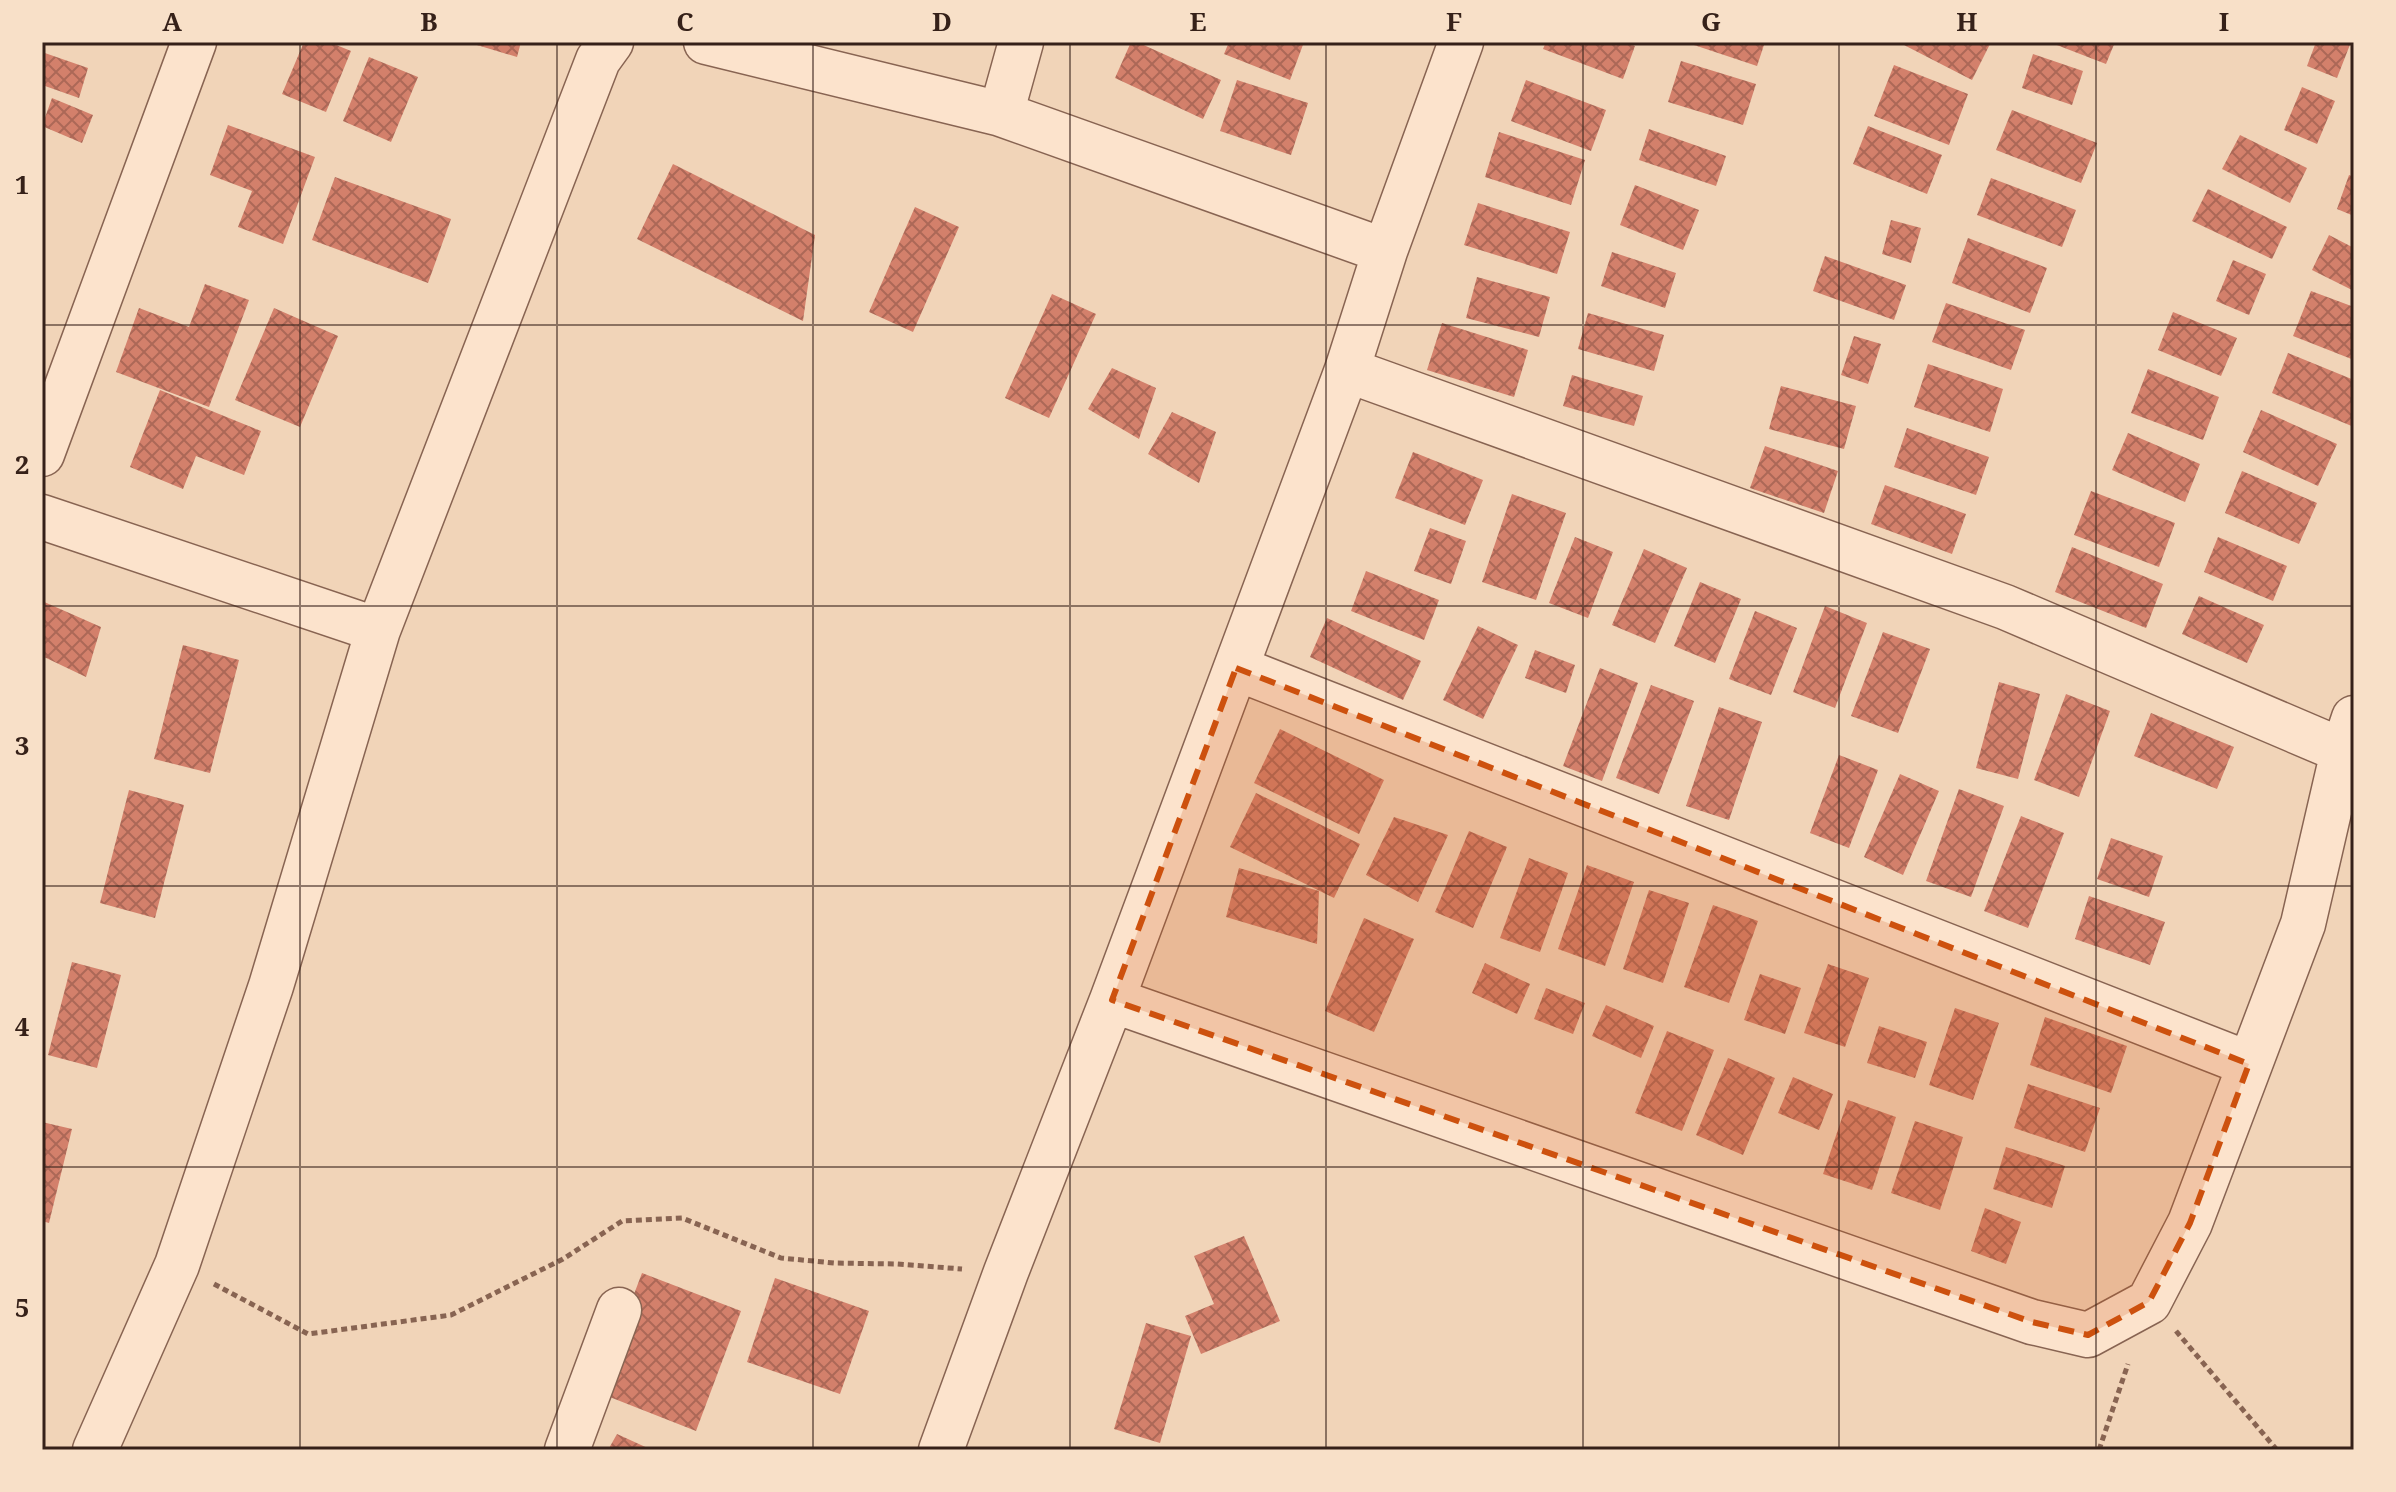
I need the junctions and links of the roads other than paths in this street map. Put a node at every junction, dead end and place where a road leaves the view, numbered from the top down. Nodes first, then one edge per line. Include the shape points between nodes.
1 (194, 42) edge
2 (611, 42) edge
3 (706, 42) edge
4 (1021, 42) edge
5 (1461, 42) edge
6 (1001, 114) junction
7 (1385, 251) junction
8 (1347, 370) junction
9 (42, 454) edge
10 (42, 517) edge
11 (378, 630) junction
12 (1236, 668) junction
13 (2348, 734) edge
14 (1112, 1000) junction
15 (2249, 1064) junction
16 (619, 1310) dead end
17 (95, 1450) edge
18 (567, 1450) edge
19 (941, 1450) edge

1 - 9 street
2 - 11 street via 598,60
3 - 6 street
4 - 6 street
5 - 7 street
6 - 7 street
7 - 8 street
8 - 12 street
8 - 13 street
10 - 11 street
11 - 17 street via 271,986 177,1265
12 - 14 street
12 - 15 street
13 - 15 street via 2303,924
14 - 15 street via 2032,1322 2088,1335 2149,1302 2190,1223
14 - 19 street
16 - 18 street

